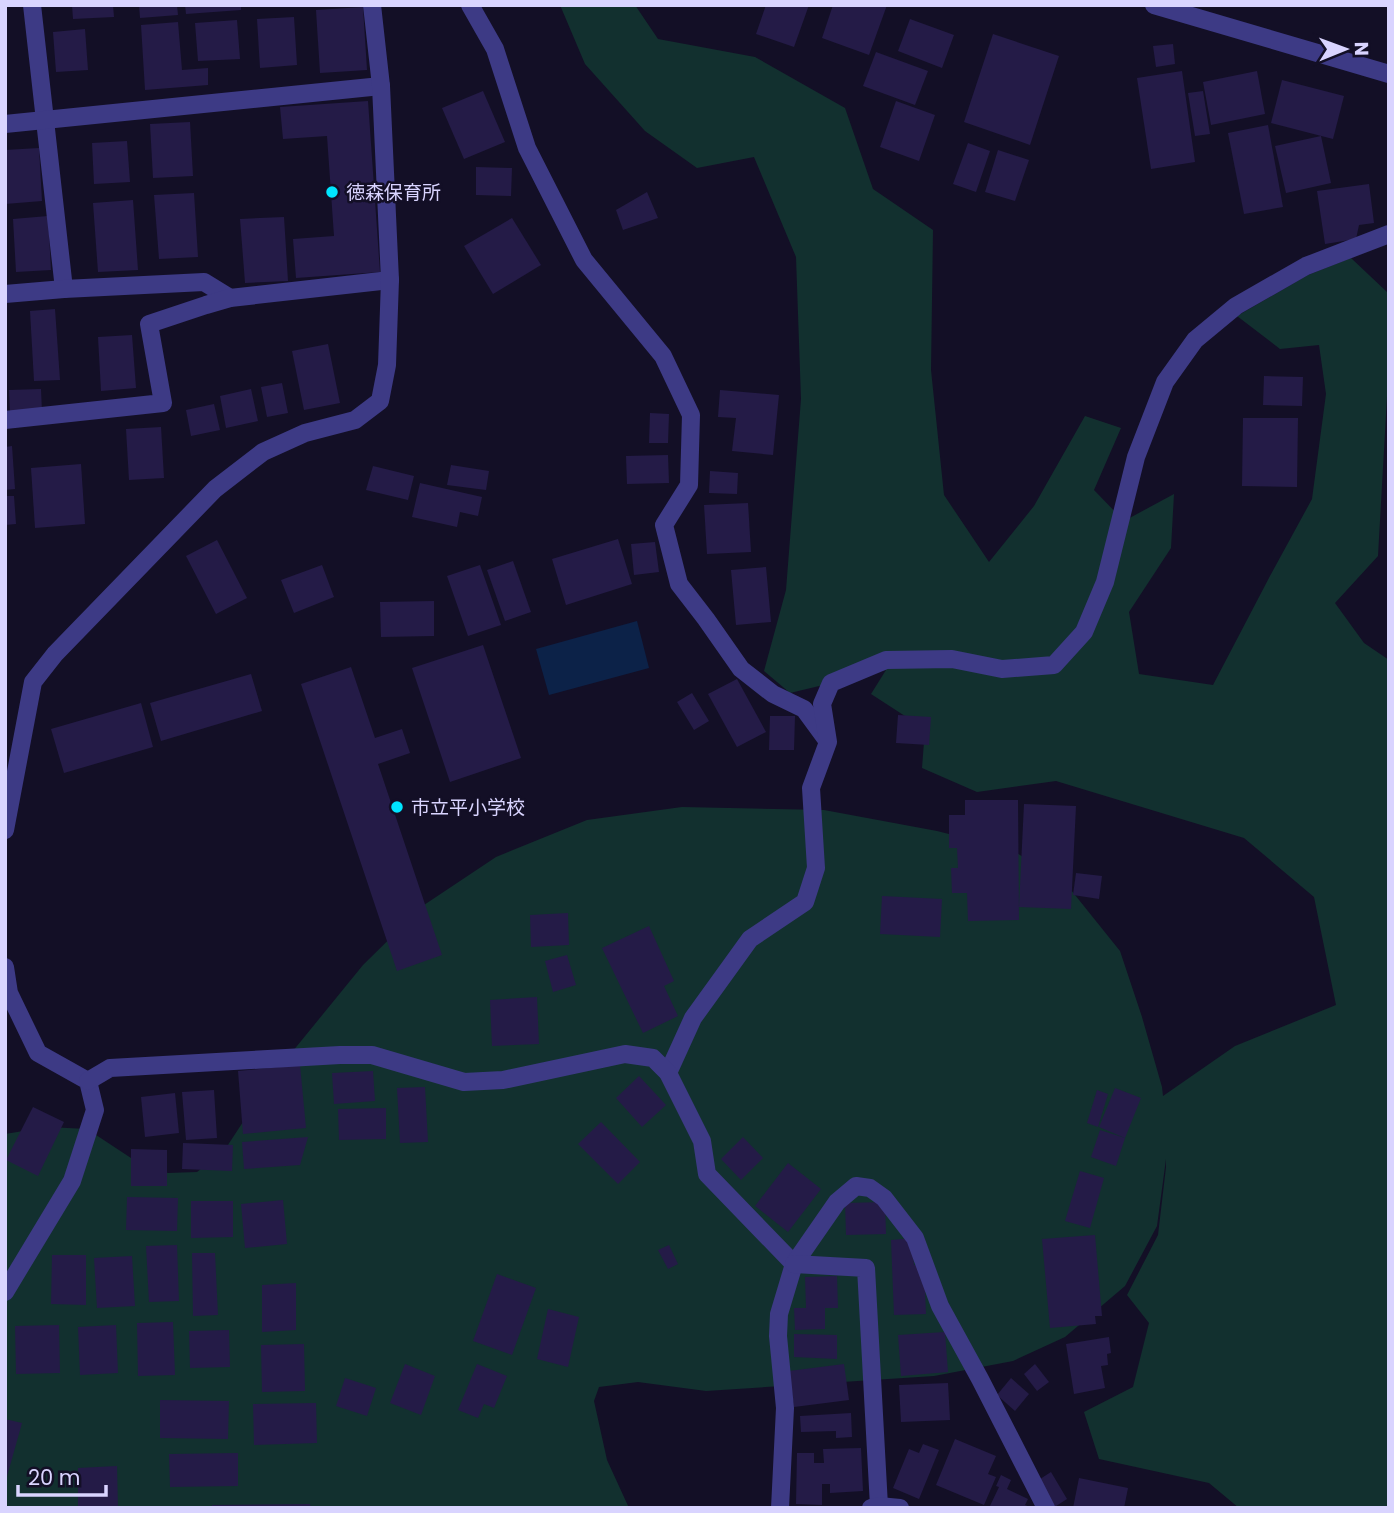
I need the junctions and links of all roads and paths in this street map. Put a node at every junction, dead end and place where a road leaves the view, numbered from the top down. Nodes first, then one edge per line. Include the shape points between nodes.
1 (32, 5) edge
2 (372, 5) edge
3 (470, 5) edge
4 (1154, 5) edge
5 (1389, 74) edge
6 (381, 86) junction
7 (45, 121) junction
8 (5, 124) edge
9 (1389, 234) edge
10 (390, 280) junction
11 (64, 289) junction
12 (5, 294) edge
13 (230, 298) junction
14 (5, 420) edge
15 (828, 742) junction
16 (5, 830) edge
17 (5, 967) edge
18 (668, 1073) junction
19 (88, 1081) junction
20 (794, 1264) junction
21 (5, 1292) edge
22 (875, 1507) edge
23 (780, 1508) edge
24 (900, 1508) edge
25 (1046, 1508) edge

1 - 7 street
2 - 6 street
3 - 15 street via 495,49 527,148 584,260 663,356 691,415 689,485 664,525 679,584 741,669 773,694 804,709
4 - 5 street
6 - 7 street
6 - 10 street
7 - 8 street
7 - 11 street
9 - 15 street via 1306,266 1236,306 1195,340 1165,382 1136,457 1105,582 1084,632 1054,666 1002,669 952,659 886,660 831,683 822,704
10 - 13 street
10 - 16 street via 387,365 380,401 355,420 306,433 263,452 215,489 33,682
11 - 12 street
11 - 13 street via 204,282
13 - 14 street via 149,324 163,403
15 - 18 street via 811,788 816,868 805,902 750,939 693,1018
17 - 19 street via 9,993 38,1053
18 - 19 street via 653,1058 625,1054 503,1080 464,1082 372,1055 340,1055 110,1068
18 - 20 street via 702,1141 707,1174
19 - 21 street via 95,1110 72,1181
20 - 22 street via 866,1268
20 - 23 street via 779,1314 785,1408
20 - 25 street via 837,1202 856,1186 870,1188 884,1198 915,1238 940,1307
22 - 24 street

